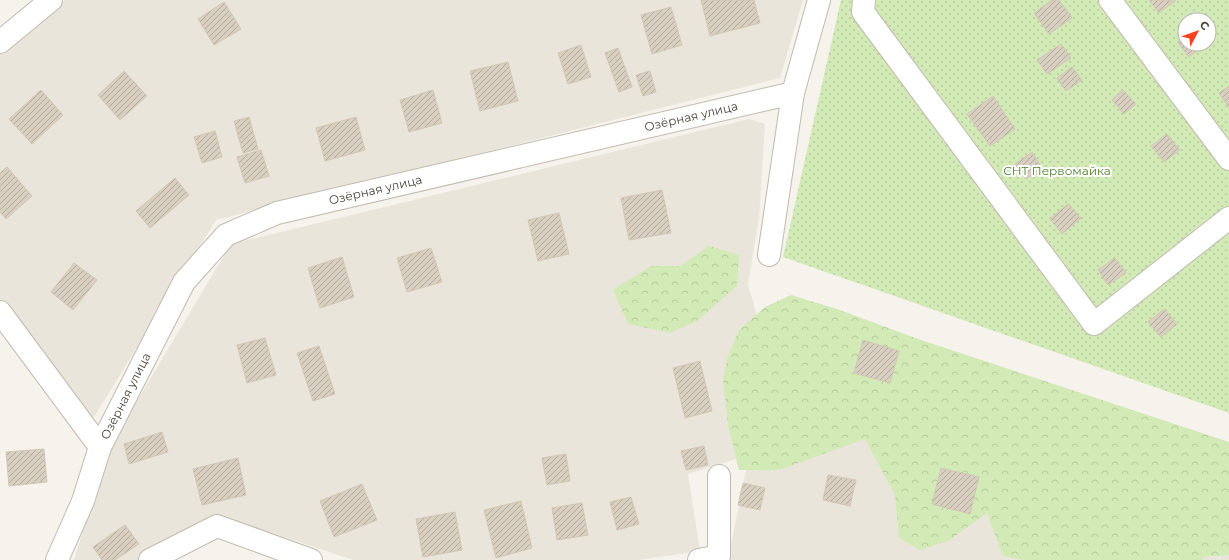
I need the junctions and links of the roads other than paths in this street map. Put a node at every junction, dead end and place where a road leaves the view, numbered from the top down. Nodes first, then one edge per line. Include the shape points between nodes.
1 (50, 0) edge
2 (820, 0) edge
3 (864, 0) edge
4 (1110, 0) edge
5 (0, 42) edge
6 (793, 93) junction
7 (1229, 159) edge
8 (1229, 218) edge
9 (769, 256) dead end
10 (0, 312) edge
11 (100, 447) junction
12 (719, 476) dead end
13 (57, 560) edge
14 (150, 560) edge
15 (311, 560) edge
16 (698, 560) edge

1 - 5 street
2 - 6 street
3 - 8 street via 862,12 1094,324
4 - 7 street
6 - 9 street
6 - 11 street, Озёрная улица via 277,213 226,235 184,282
10 - 11 street
11 - 13 street, Озёрная улица via 83,501
12 - 16 street via 719,556
14 - 15 street via 216,526

